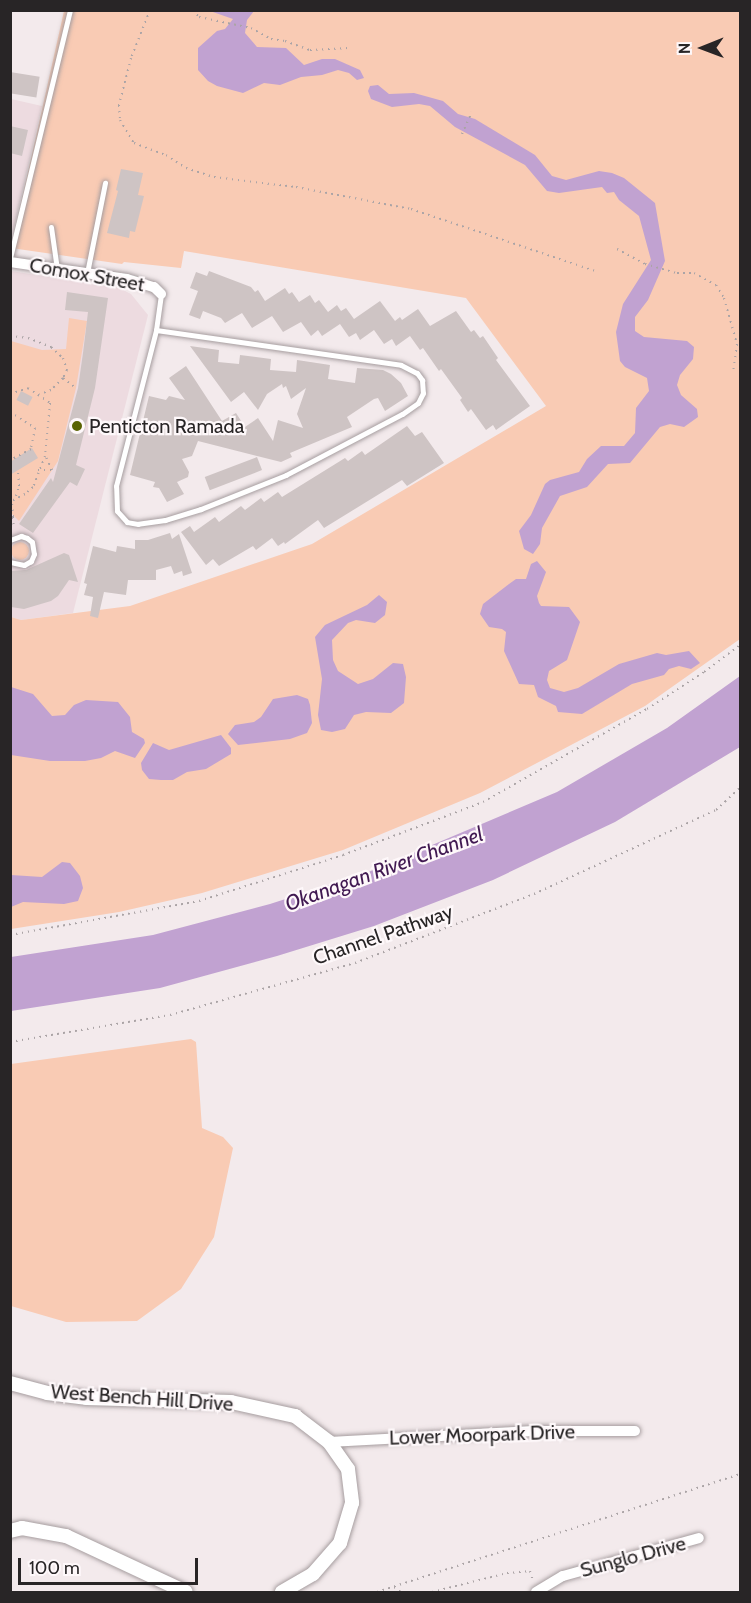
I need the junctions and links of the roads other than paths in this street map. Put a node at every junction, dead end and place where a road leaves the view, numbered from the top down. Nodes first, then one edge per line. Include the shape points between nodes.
1 (70, 10) edge
2 (105, 183) dead end
3 (51, 227) dead end
4 (10, 260) edge
5 (57, 269) junction
6 (87, 273) junction
7 (161, 294) joint
8 (156, 330) junction
9 (13, 538) edge
10 (10, 562) edge
11 (10, 1383) edge
12 (635, 1431) dead end
13 (329, 1442) junction
14 (10, 1531) edge
15 (699, 1538) dead end
16 (534, 1587) edge
17 (186, 1593) edge
18 (282, 1593) edge

1 - 4 lane
2 - 6 lane
3 - 5 lane
4 - 5 street, Comox Street
5 - 6 street, Comox Street
6 - 7 street, Comox Street via 127,279 154,287
7 - 8 lane
8 - 8 lane via 116,486 117,511 132,524 165,520 201,509 286,475 402,414 418,403 423,393 417,373 401,365
9 - 10 lane via 21,536 32,542 34,554 24,565
11 - 13 street, West Bench Hill Drive via 86,1398 231,1402 295,1416
12 - 13 street, Lower Moorpark Drive via 534,1431
13 - 18 street, West Bench Hill Drive via 348,1469 352,1503 340,1543 313,1574
14 - 17 street via 22,1528 66,1536
15 - 16 street, Sunglo Drive

